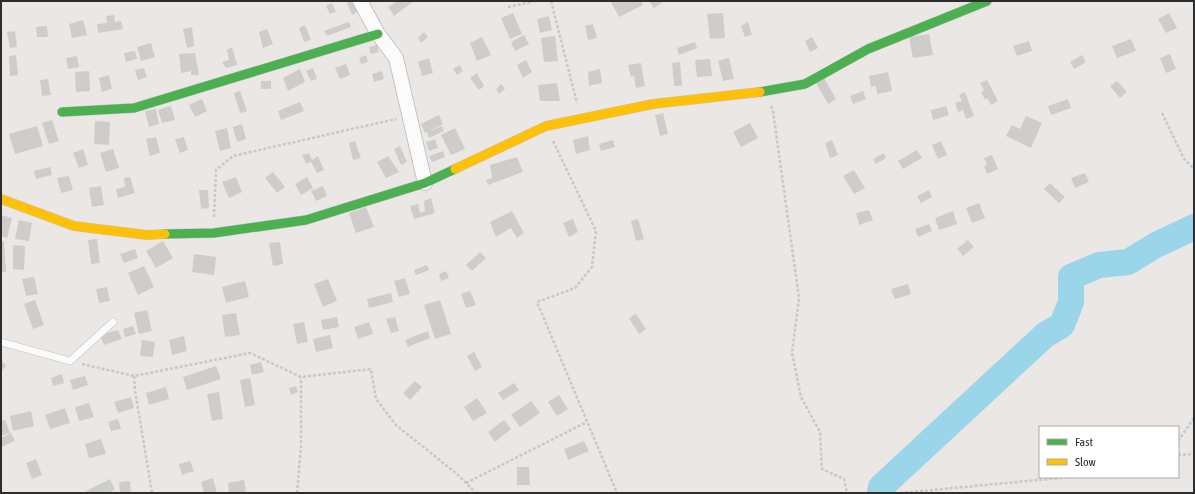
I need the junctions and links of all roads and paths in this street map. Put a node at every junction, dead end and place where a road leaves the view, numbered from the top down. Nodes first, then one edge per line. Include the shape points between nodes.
1 (360, 1) edge
2 (535, 1) edge
3 (551, 1) edge
4 (987, 1) edge
5 (508, 7) dead end
6 (378, 34) junction
7 (765, 91) junction
8 (62, 112) dead end
9 (1162, 113) dead end
10 (409, 116) junction
11 (584, 118) junction
12 (546, 126) junction
13 (1194, 169) edge
14 (425, 183) junction
15 (1, 199) edge
16 (214, 233) junction
17 (113, 322) dead end
18 (1, 342) edge
19 (70, 361) junction
20 (134, 376) junction
21 (301, 377) junction
22 (1194, 418) edge
23 (587, 422) junction
24 (1179, 440) edge
25 (1194, 454) edge
26 (1179, 455) edge
27 (1059, 478) edge
28 (466, 483) junction
29 (152, 493) edge
30 (297, 493) edge
31 (476, 493) edge
32 (617, 493) edge
33 (847, 493) edge
34 (900, 493) edge

1 - 6 street
2 - 5 path
3 - 11 path via 575,101
4 - 7 street via 868,49 805,84
6 - 8 street via 134,108
6 - 10 street via 396,58
7 - 11 street via 653,104
7 - 33 path via 773,111 798,298 792,353 801,398 820,432 822,469 844,479
9 - 13 path via 1184,159
10 - 14 street
10 - 16 path via 233,156 216,170
11 - 12 street
12 - 14 street
12 - 23 path via 596,231 592,267 575,288 537,302
14 - 16 street via 306,220
15 - 16 street via 74,226 148,235
17 - 19 lane
18 - 19 lane
19 - 20 path
20 - 21 path via 250,353
20 - 29 path
21 - 28 path via 371,369 376,399 396,425
21 - 30 path via 301,446
22 - 24 path
23 - 28 path
23 - 32 path
25 - 26 path
27 - 34 path
28 - 31 path

